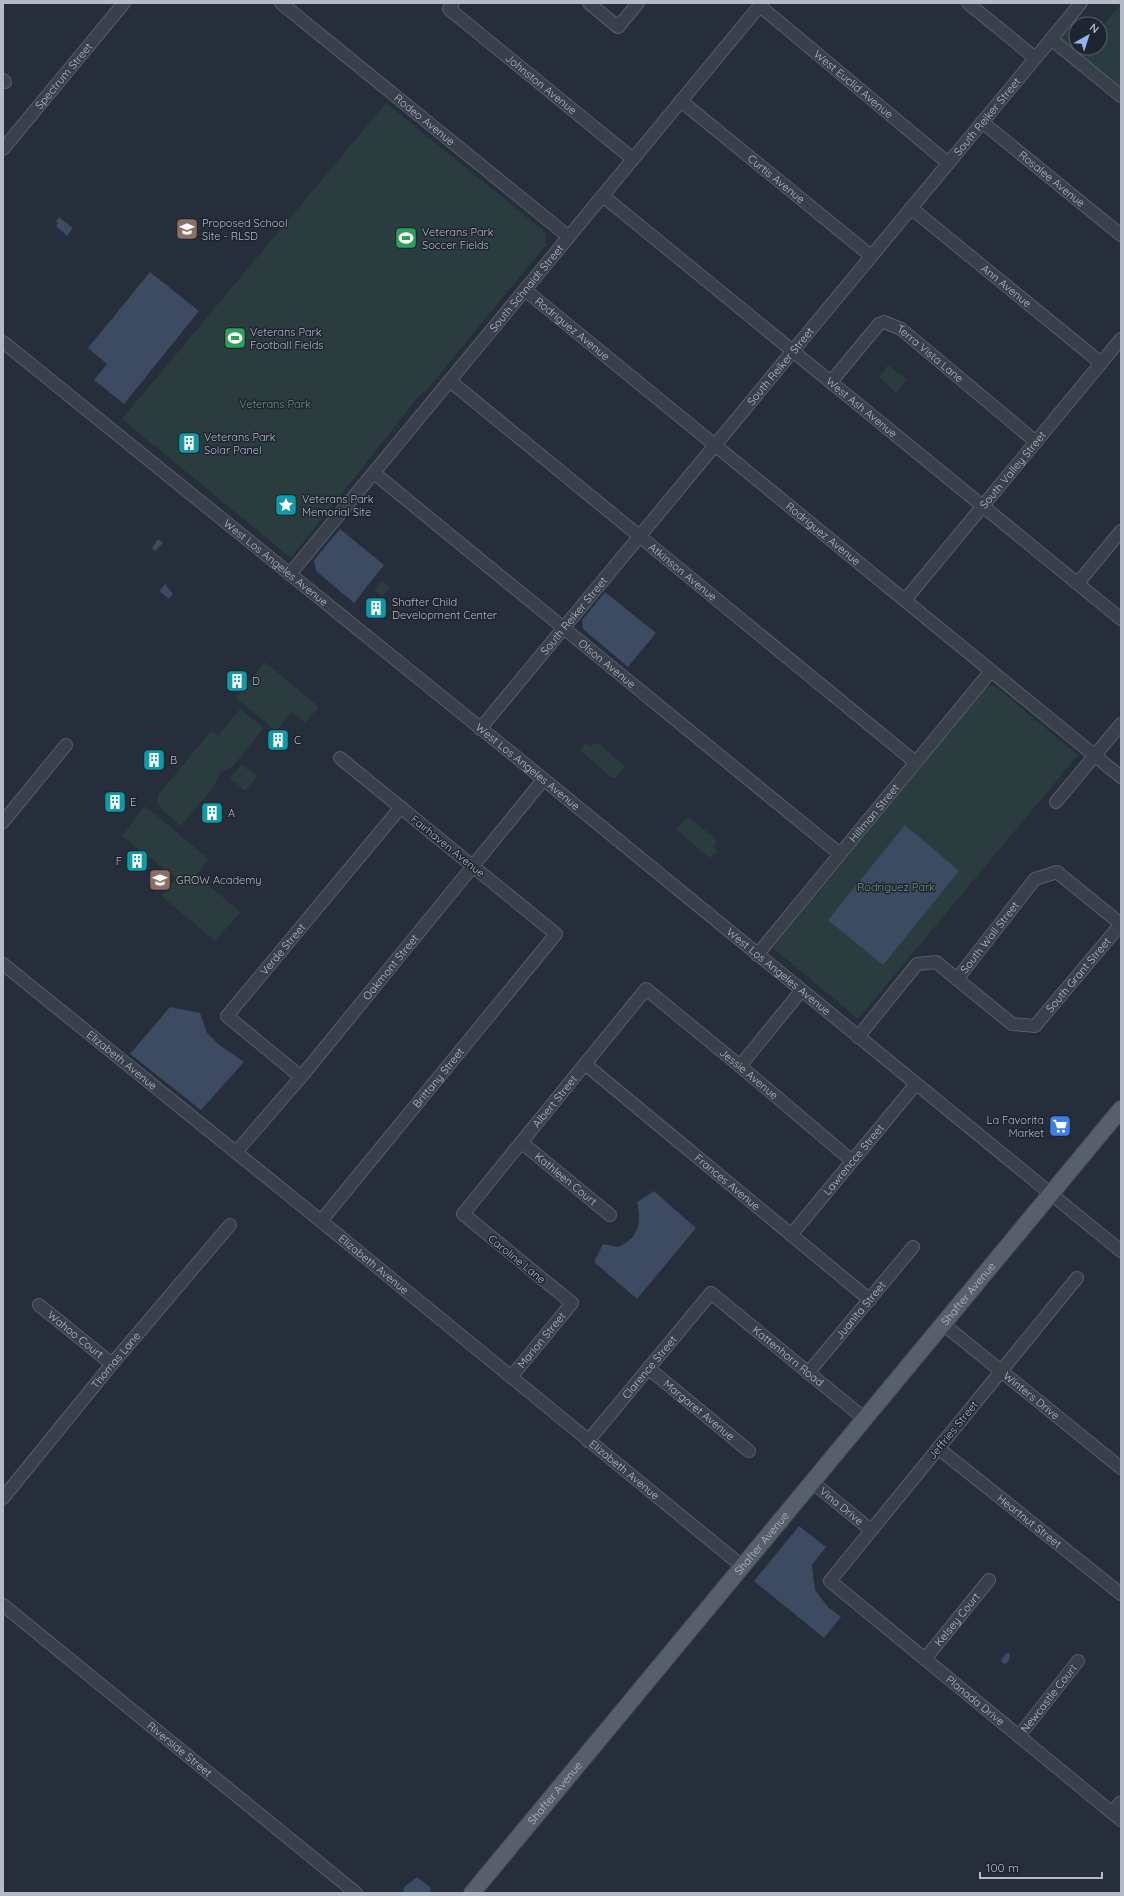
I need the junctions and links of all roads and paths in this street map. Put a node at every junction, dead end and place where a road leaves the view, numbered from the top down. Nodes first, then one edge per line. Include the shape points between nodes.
1 (124, 3) edge
2 (281, 3) edge
3 (589, 3) edge
4 (638, 3) edge
5 (968, 3) edge
6 (1081, 3) edge
7 (761, 4) edge
8 (451, 6) edge
9 (1051, 39) junction
10 (1035, 58) junction
11 (1121, 96) edge
12 (681, 101) junction
13 (982, 122) junction
14 (3, 149) edge
15 (633, 159) junction
16 (948, 163) junction
17 (603, 196) junction
18 (911, 208) junction
19 (1121, 235) edge
20 (569, 237) junction
21 (871, 256) junction
22 (525, 290) junction
23 (1121, 339) edge
24 (3, 342) edge
25 (793, 351) junction
26 (1101, 363) junction
27 (450, 381) junction
28 (831, 382) junction
29 (1036, 442) junction
30 (715, 445) junction
31 (374, 472) junction
32 (983, 506) junction
33 (1121, 531) edge
34 (639, 537) junction
35 (290, 574) junction
36 (1078, 583) junction
37 (905, 600) junction
38 (1121, 619) edge
39 (563, 629) junction
40 (991, 671) junction
41 (1121, 724) edge
42 (480, 729) junction
43 (66, 745) dead end
44 (1095, 755) junction
45 (340, 758) dead end
46 (915, 762) junction
47 (1121, 777) edge
48 (543, 780) junction
49 (1056, 802) dead end
50 (401, 807) junction
51 (3, 822) edge
52 (840, 854) junction
53 (473, 866) junction
54 (1121, 924) edge
55 (556, 934) joint
56 (757, 954) junction
57 (3, 964) edge
58 (957, 979) junction
59 (646, 989) joint
60 (801, 991) junction
61 (858, 1036) junction
62 (585, 1064) junction
63 (740, 1066) junction
64 (301, 1077) junction
65 (916, 1084) junction
66 (1121, 1109) edge
67 (521, 1142) junction
68 (236, 1152) junction
69 (851, 1160) junction
70 (1050, 1194) junction
71 (463, 1214) joint
72 (610, 1215) dead end
73 (321, 1222) junction
74 (230, 1225) dead end
75 (791, 1234) junction
76 (913, 1247) dead end
77 (1121, 1251) edge
78 (1077, 1278) dead end
79 (711, 1293) joint
80 (870, 1300) junction
81 (572, 1303) joint
82 (39, 1305) dead end
83 (943, 1324) junction
84 (112, 1364) junction
85 (648, 1368) junction
86 (1001, 1371) junction
87 (808, 1373) junction
88 (511, 1377) junction
89 (865, 1419) junction
90 (588, 1441) junction
91 (938, 1448) junction
92 (749, 1450) dead end
93 (1120, 1465) edge
94 (812, 1482) junction
95 (3, 1498) edge
96 (871, 1530) junction
97 (742, 1566) junction
98 (989, 1580) dead end
99 (830, 1581) joint
100 (1121, 1594) edge
101 (3, 1605) edge
102 (925, 1659) junction
103 (1078, 1661) dead end
104 (1019, 1736) junction
105 (1121, 1802) edge
106 (1117, 1816) edge
107 (356, 1893) edge
108 (472, 1893) edge

1 - 14 street, Spectrum Street
2 - 20 street, Rodeo Avenue
3 - 4 street via 618,27
5 - 10 street
6 - 9 street, South Reiker Street
7 - 12 street, South Schnaidt Street
7 - 16 street, West Euclid Avenue
8 - 15 street, Johnston Avenue
9 - 10 street, South Reiker Street
9 - 11 street
10 - 13 street, South Reiker Street
12 - 15 street, South Schnaidt Street
12 - 21 street, Curtis Avenue
13 - 16 street, South Reiker Street
13 - 19 street, Rosalee Avenue
15 - 17 street, South Schnaidt Street
16 - 18 street, South Reiker Street
17 - 20 street, South Schnaidt Street
17 - 25 street, West Ash Avenue
18 - 21 street, South Reiker Street
18 - 26 street, Ann Avenue
20 - 22 street, South Schnaidt Street
21 - 25 street, South Reiker Street
22 - 27 street, South Schnaidt Street
22 - 30 street, Rodriguez Avenue
23 - 26 street, South Valley Street
24 - 35 street, West Los Angeles Avenue
25 - 28 street, West Ash Avenue
25 - 30 street, South Reiker Street
26 - 29 street, South Valley Street
27 - 31 street, South Schnaidt Street
27 - 34 street, Atkinson Avenue
28 - 29 street, Terra Vista Lane via 879,324 884,322 901,329
28 - 32 street, West Ash Avenue
29 - 32 street, South Valley Street
30 - 34 street, South Reiker Street
30 - 37 street, Rodriguez Avenue
31 - 35 street, South Schnaidt Street
31 - 39 street, Olson Avenue
32 - 36 street, West Ash Avenue
32 - 37 street, South Valley Street
33 - 36 street
34 - 39 street, South Reiker Street
34 - 46 street, Atkinson Avenue
35 - 42 street, West Los Angeles Avenue
36 - 38 street, West Ash Avenue
37 - 40 street, Rodriguez Avenue
39 - 42 street, South Reiker Street
39 - 52 street, Olson Avenue
40 - 44 street, Rodriguez Avenue
40 - 46 street, Hillman Street
41 - 44 street
42 - 48 street, West Los Angeles Avenue
43 - 51 street
44 - 47 street, Rodriguez Avenue
44 - 49 street
45 - 50 street, Fairhaven Avenue
46 - 52 street, Hillman Street
48 - 53 street, Oakmont Street
48 - 56 street, West Los Angeles Avenue
50 - 53 street, Fairhaven Avenue
50 - 64 street, Verde Street via 226,1016
52 - 56 street, Hillman Street
53 - 55 street, Fairhaven Avenue
53 - 64 street, Oakmont Street
54 - 58 street, South Grant Street via 1035,1026 1012,1024
54 - 58 street, South Wall Street via 1056,872 1035,879
55 - 73 street, Brittany Street
56 - 60 street, West Los Angeles Avenue
57 - 68 street, Elizabeth Avenue
58 - 61 street, South Wall Street via 936,962 917,964
59 - 62 street, Albert Street
59 - 63 street, Jessie Avenue
60 - 61 street, West Los Angeles Avenue
60 - 63 street
61 - 65 street, West Los Angeles Avenue
62 - 67 street, Albert Street
62 - 75 street, Frances Avenue
63 - 69 street, Jessie Avenue
64 - 68 street, Oakmont Street
65 - 69 street, Lawrencce Street
65 - 70 street, West Los Angeles Avenue
66 - 70 main road, Shafter Avenue
67 - 71 street, Albert Street
67 - 72 street, Kathleen Court
68 - 73 street, Elizabeth Avenue
69 - 75 street, Lawrencce Street
70 - 77 street, West Los Angeles Avenue
70 - 83 main road, Shafter Avenue
71 - 81 street, Caroline Lane
73 - 88 street, Elizabeth Avenue
74 - 84 street, Thomas Lane
75 - 80 street, Frances Avenue
76 - 80 street, Juanita Street
78 - 86 street, Jeffries Street
79 - 85 street, Clarence Street
79 - 87 street, Kattenhorn Road
80 - 87 street, Juanita Street
81 - 88 street, Marion Street
82 - 84 street, Wahoo Court
83 - 86 street, Winters Drive
83 - 89 main road, Shafter Avenue
84 - 95 street, Thomas Lane
85 - 90 street, Clarence Street
85 - 92 street, Margaret Avenue
86 - 91 street, Jeffries Street
86 - 93 street, Winters Drive
87 - 89 street, Kattenhorn Road
88 - 90 street, Elizabeth Avenue
89 - 94 main road, Shafter Avenue
90 - 97 street, Elizabeth Avenue
91 - 96 street, Jeffries Street
91 - 100 street, Heartnut Street
94 - 96 street, Vina Drive
94 - 97 main road, Shafter Avenue
96 - 99 street, Jeffries Street
97 - 108 main road, Shafter Avenue
98 - 102 street, Kelsey Court
99 - 102 street, Planada Drive
101 - 107 street, Riverside Street
102 - 104 street, Planada Drive
103 - 104 street, Newcastle Court
104 - 106 street, Planada Drive
105 - 106 street

